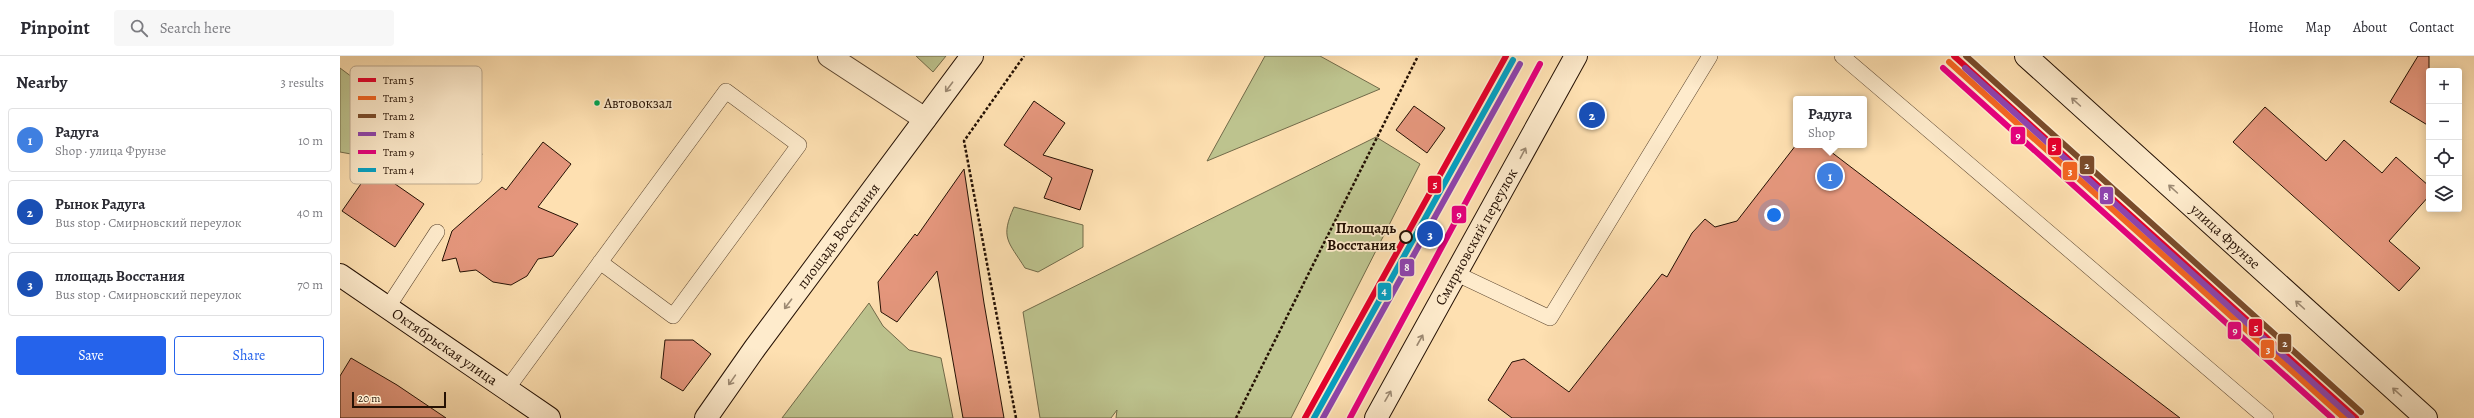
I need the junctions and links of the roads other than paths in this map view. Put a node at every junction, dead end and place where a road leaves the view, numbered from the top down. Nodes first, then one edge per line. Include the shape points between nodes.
1 (829, 56) edge
2 (972, 56) edge
3 (1576, 56) edge
4 (1710, 56) edge
5 (1842, 56) edge
6 (2026, 56) edge
7 (925, 119) junction
8 (438, 232) dead end
9 (600, 262) junction
10 (1457, 274) junction
11 (340, 275) edge
12 (388, 308) junction
13 (507, 389) junction
14 (549, 418) edge
15 (706, 418) edge
16 (1376, 418) edge
17 (2266, 418) edge
18 (2426, 418) edge

1 - 7 street
2 -> 7 street, площадь Восстания
10 -> 3 street, Смирновский переулок
4 - 10 lane via 1550,318
5 - 17 lane
18 -> 6 street, улица Фрунзе
7 -> 15 street, площадь Восстания
8 - 12 lane
9 - 9 lane via 726,91 799,145 674,316
9 - 13 lane
16 -> 10 street, Смирновский переулок
11 - 12 street, Октябрьская улица
12 - 13 street, Октябрьская улица
13 - 14 street, Октябрьская улица

